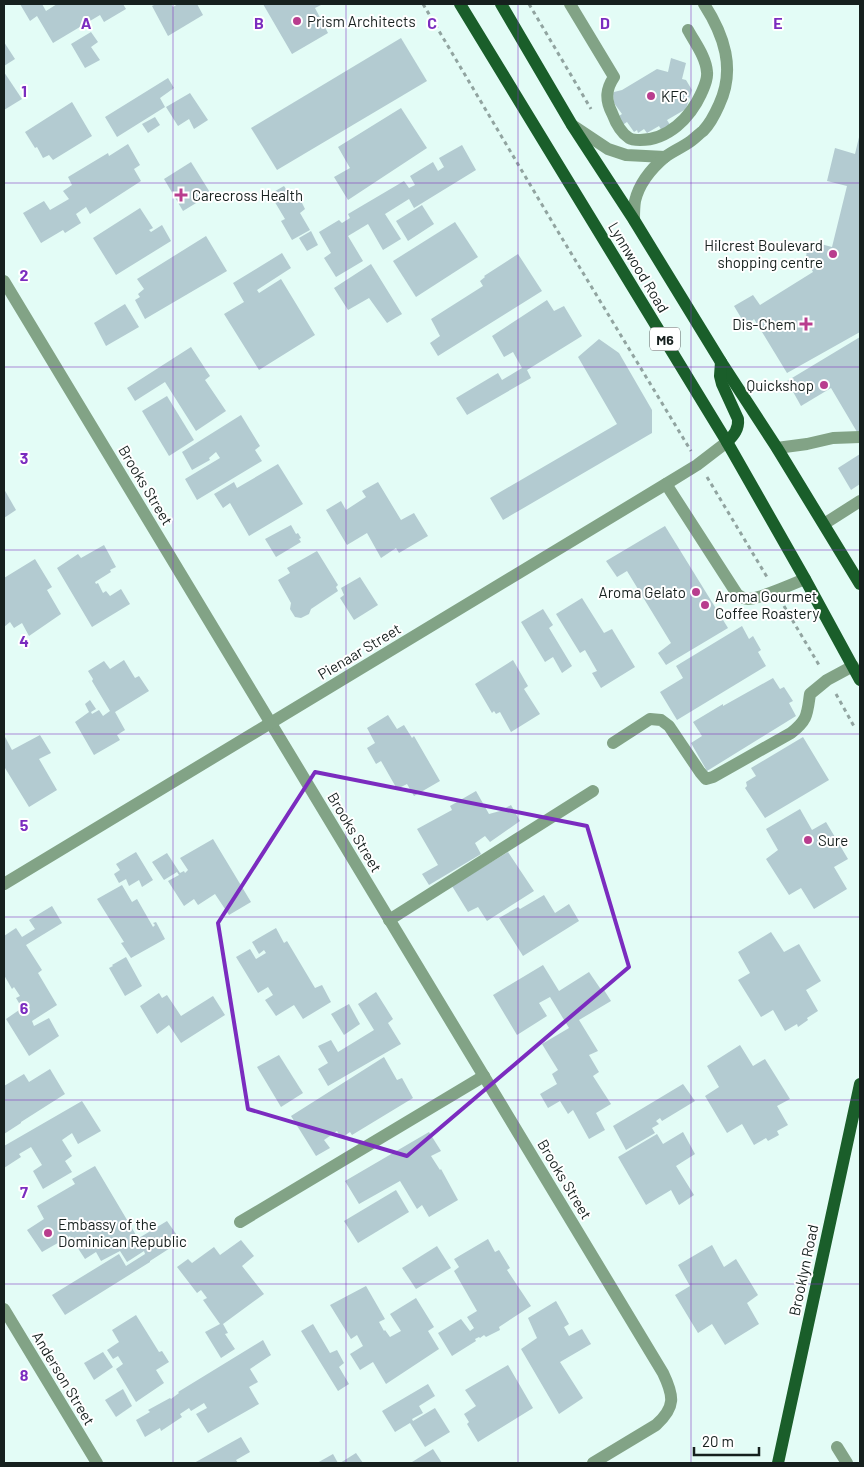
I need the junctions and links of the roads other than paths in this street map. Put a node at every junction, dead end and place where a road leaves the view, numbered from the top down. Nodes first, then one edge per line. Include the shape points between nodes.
1 (460, 4) edge
2 (501, 4) edge
3 (570, 4) edge
4 (704, 4) edge
5 (688, 30) dead end
6 (572, 125) junction
7 (665, 157) junction
8 (634, 220) junction
9 (4, 280) edge
10 (721, 362) junction
11 (860, 437) edge
12 (728, 442) junction
13 (777, 448) junction
14 (666, 484) junction
15 (860, 500) edge
16 (824, 524) junction
17 (806, 579) junction
18 (860, 584) edge
19 (853, 666) junction
20 (860, 680) edge
21 (270, 724) junction
22 (613, 743) dead end
23 (593, 792) dead end
24 (4, 884) edge
25 (389, 920) junction
26 (484, 1076) junction
27 (860, 1084) edge
28 (240, 1222) dead end
29 (4, 1309) edge
30 (837, 1447) dead end
31 (97, 1463) edge
32 (593, 1463) edge
33 (778, 1463) edge
34 (846, 1463) edge

1 - 12 main road, Lynnwood Road / M6
2 - 6 main road, Lynnwood Road / M6
3 - 5 street via 614,77 606,94 609,107 629,139 653,139 678,126 696,105 707,80 707,72 704,58
4 - 7 street via 724,42 728,78 724,96 705,129
6 - 7 street via 608,149 626,155
6 - 8 main road, Lynnwood Road / M6
7 - 8 street via 640,188
8 - 10 main road, Lynnwood Road / M6
9 - 21 street, Brooks Street
10 - 12 main road via 722,384 739,426
10 - 13 main road, Lynnwood Road / M6
11 - 13 street via 832,438
12 - 14 street, Pienaar Street
12 - 17 main road, Lynnwood Road / M6
13 - 16 main road, Lynnwood Road / M6
14 - 17 street via 742,598 759,597
14 - 21 street, Pienaar Street
15 - 16 street
16 - 18 main road, Lynnwood Road / M6
17 - 19 main road, Lynnwood Road / M6
19 - 20 main road, Lynnwood Road / M6
19 - 22 street via 810,694 802,724 713,777 706,779 669,726 661,720 650,719
21 - 24 street, Pienaar Street
21 - 25 street, Brooks Street
23 - 25 street
25 - 26 street, Brooks Street
26 - 28 street
26 - 32 street, Brooks Street via 660,1367 670,1389 672,1403 656,1425
27 - 33 main road, Brooklyn Road
29 - 31 street, Anderson Street
30 - 34 street

